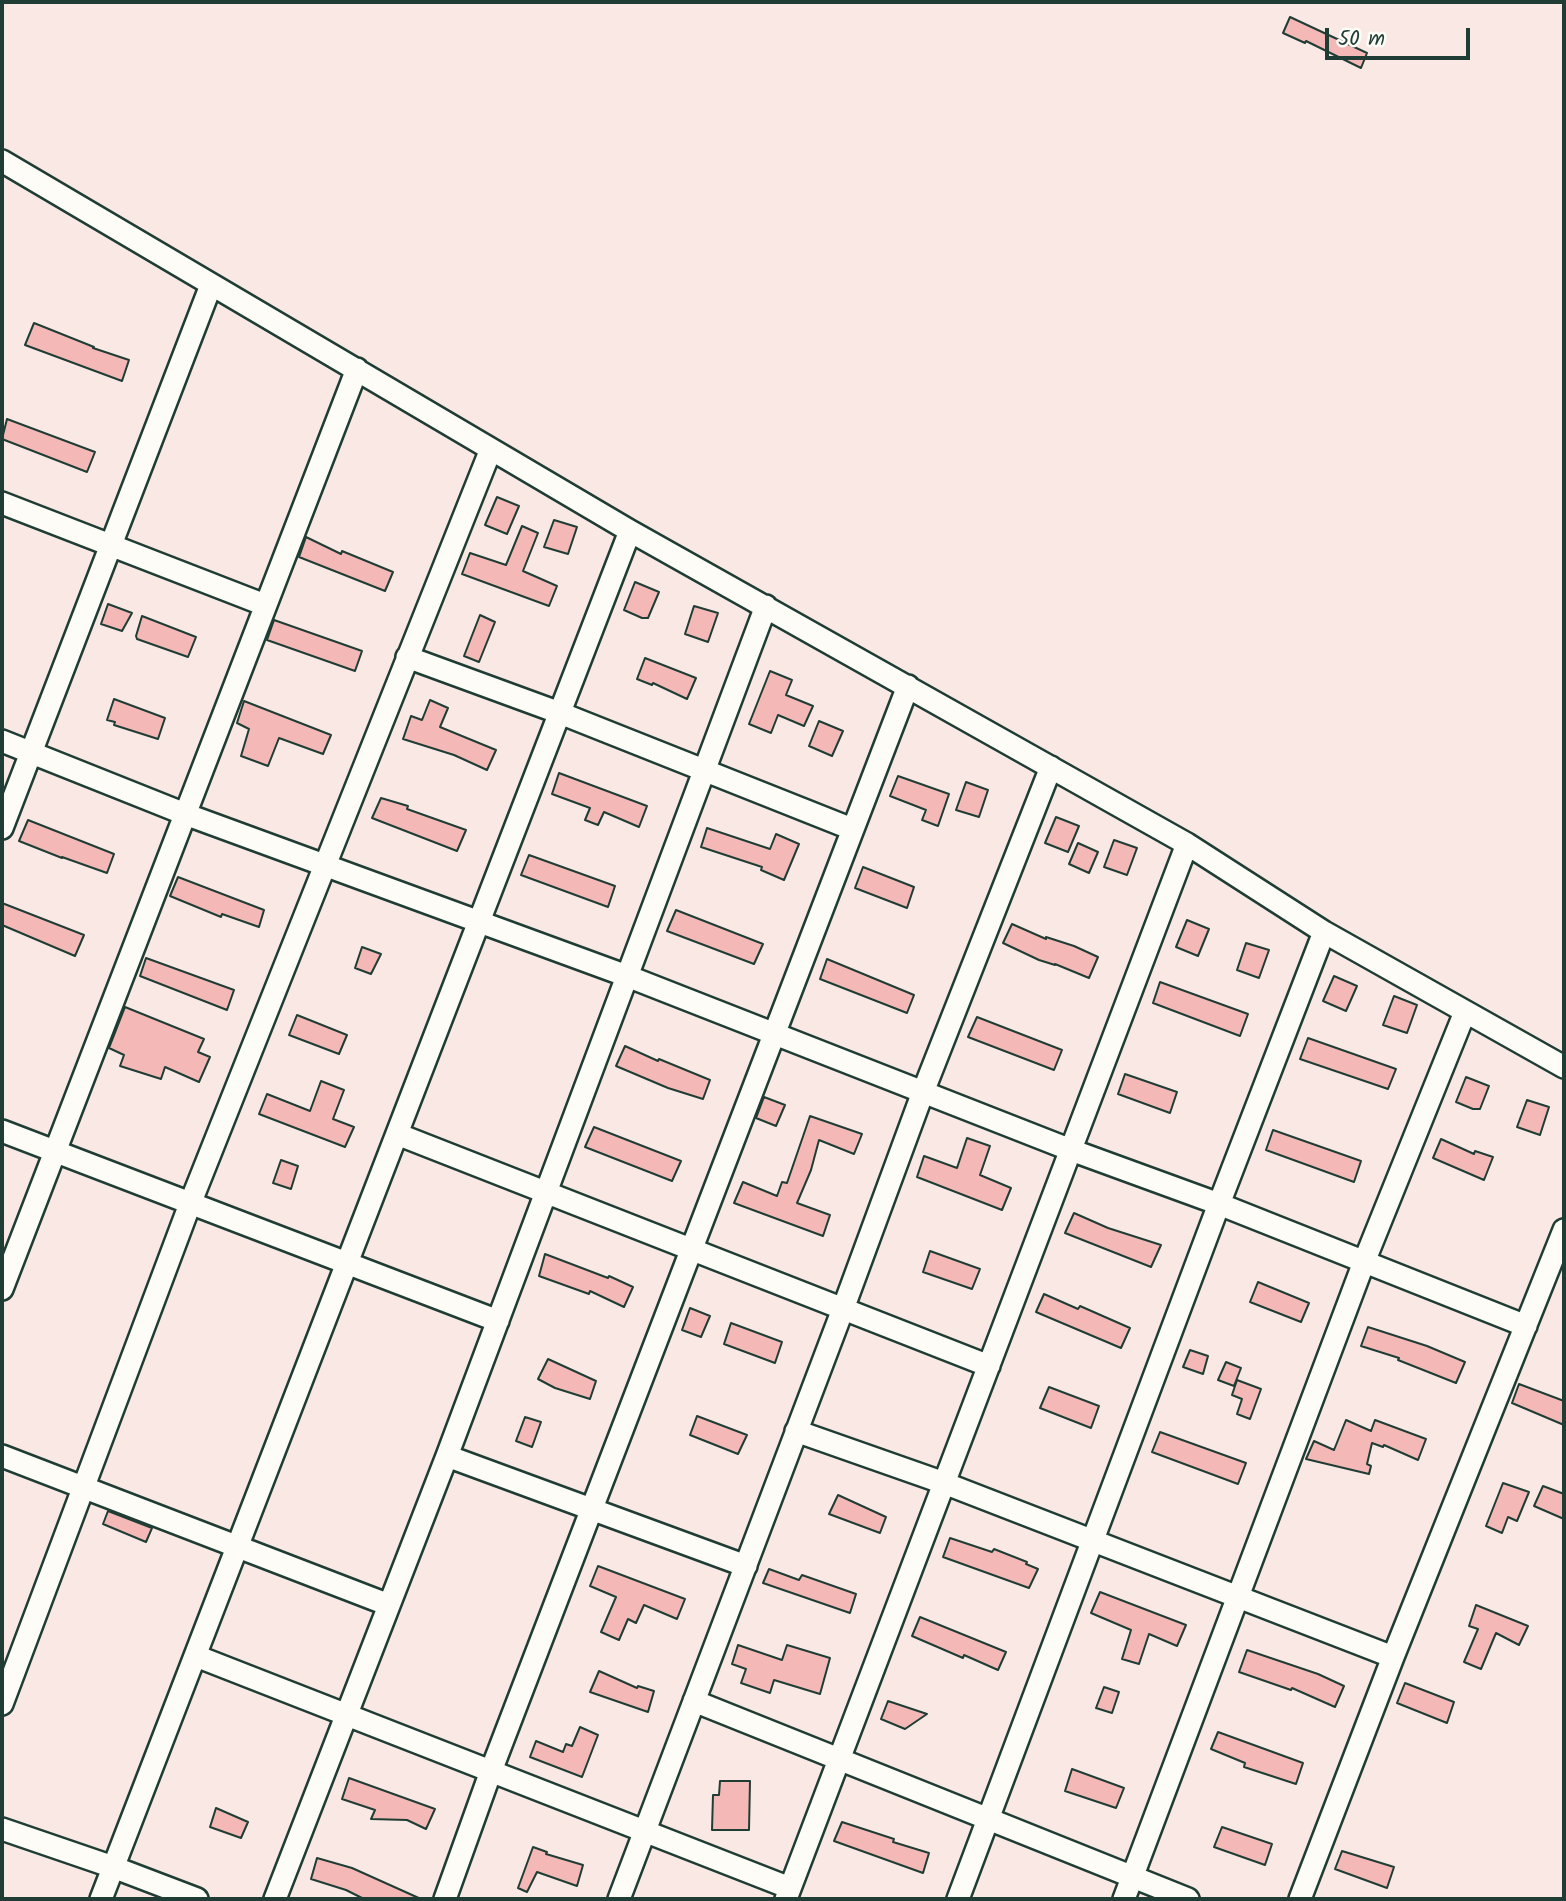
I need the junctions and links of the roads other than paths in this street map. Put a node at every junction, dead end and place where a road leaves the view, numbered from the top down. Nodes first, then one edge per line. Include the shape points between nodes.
1 (2, 161) edge
2 (211, 285) junction
3 (357, 369) junction
4 (491, 449) junction
5 (2, 503) edge
6 (630, 531) junction
7 (111, 545) junction
8 (265, 605) junction
9 (766, 606) junction
10 (407, 657) junction
11 (908, 686) junction
12 (560, 713) junction
13 (2, 741) edge
14 (31, 753) junction
15 (1051, 766) junction
16 (704, 771) junction
17 (184, 814) junction
18 (2, 828) edge
19 (852, 829) junction
20 (1187, 844) junction
21 (326, 865) junction
22 (480, 921) junction
23 (1324, 932) junction
24 (627, 976) junction
25 (1465, 1012) junction
26 (774, 1032) junction
27 (1564, 1067) edge
28 (923, 1092) junction
29 (2, 1131) edge
30 (397, 1134) junction
31 (1071, 1150) junction
32 (54, 1151) junction
33 (547, 1193) junction
34 (190, 1204) junction
35 (1219, 1204) junction
36 (1564, 1230) edge
37 (691, 1249) junction
38 (1364, 1262) junction
39 (347, 1265) junction
40 (2, 1289) edge
41 (843, 1309) junction
42 (498, 1321) junction
43 (1526, 1326) junction
44 (989, 1366) junction
45 (796, 1431) junction
46 (2, 1456) edge
47 (447, 1457) junction
48 (944, 1483) junction
49 (83, 1488) junction
50 (592, 1509) junction
51 (1092, 1540) junction
52 (238, 1548) junction
53 (746, 1566) junction
54 (1238, 1598) junction
55 (389, 1605) junction
56 (196, 1656) junction
57 (1393, 1657) junction
58 (694, 1701) junction
59 (2, 1704) edge
60 (347, 1715) junction
61 (839, 1759) junction
62 (491, 1771) junction
63 (988, 1819) junction
64 (2, 1829) edge
65 (645, 1831) junction
66 (113, 1867) junction
67 (1132, 1877) junction
68 (788, 1894) edge
69 (101, 1899) edge
70 (197, 1899) edge
71 (275, 1899) edge
72 (444, 1899) edge
73 (619, 1899) edge
74 (958, 1899) edge
75 (1124, 1899) edge
76 (1188, 1899) edge
77 (1300, 1899) edge

1 - 2 street
2 - 3 street
2 - 7 street
3 - 4 street
3 - 8 street
4 - 6 street
4 - 10 street
5 - 7 street
6 - 9 street
6 - 12 street
7 - 8 street
7 - 14 street
8 - 17 street
9 - 11 street
9 - 16 street
10 - 12 street
10 - 21 street
11 - 15 street
11 - 19 street
12 - 16 street
12 - 22 street
13 - 14 street
14 - 17 street
14 - 18 street
15 - 20 street
15 - 28 street
16 - 19 street
16 - 24 street
17 - 21 street
17 - 32 street
19 - 26 street
20 - 23 street
20 - 31 street
21 - 22 street
21 - 34 street
22 - 24 street
22 - 30 street
23 - 25 street
23 - 35 street
24 - 26 street
24 - 33 street
25 - 27 street
25 - 38 street
26 - 28 street
26 - 37 street
28 - 31 street
28 - 41 street
29 - 32 street
30 - 33 street
30 - 39 street
31 - 35 street
31 - 44 street
32 - 34 street
32 - 40 street
33 - 37 street
33 - 42 street
34 - 39 street
34 - 49 street
35 - 38 street
35 - 51 street
36 - 43 street
37 - 41 street
37 - 50 street
38 - 43 street
38 - 54 street
39 - 42 street
39 - 52 street
41 - 44 street
41 - 45 street
42 - 47 street
43 - 57 street
44 - 48 street
45 - 48 street
45 - 53 street
46 - 49 street
47 - 50 street
47 - 55 street
48 - 51 street
48 - 61 street
49 - 52 street
49 - 59 street
50 - 53 street
50 - 62 street
51 - 54 street
51 - 63 street
52 - 55 street
52 - 56 street
53 - 58 street
54 - 57 street
54 - 67 street
55 - 60 street
56 - 60 street
56 - 66 street
57 - 77 street
58 - 61 street
58 - 65 street
60 - 62 street
60 - 71 street
61 - 63 street
61 - 68 street
62 - 65 street
62 - 72 street
63 - 67 street
63 - 74 street
64 - 66 street
65 - 68 street
65 - 73 street
66 - 69 street
66 - 70 street
67 - 75 street
67 - 76 street

